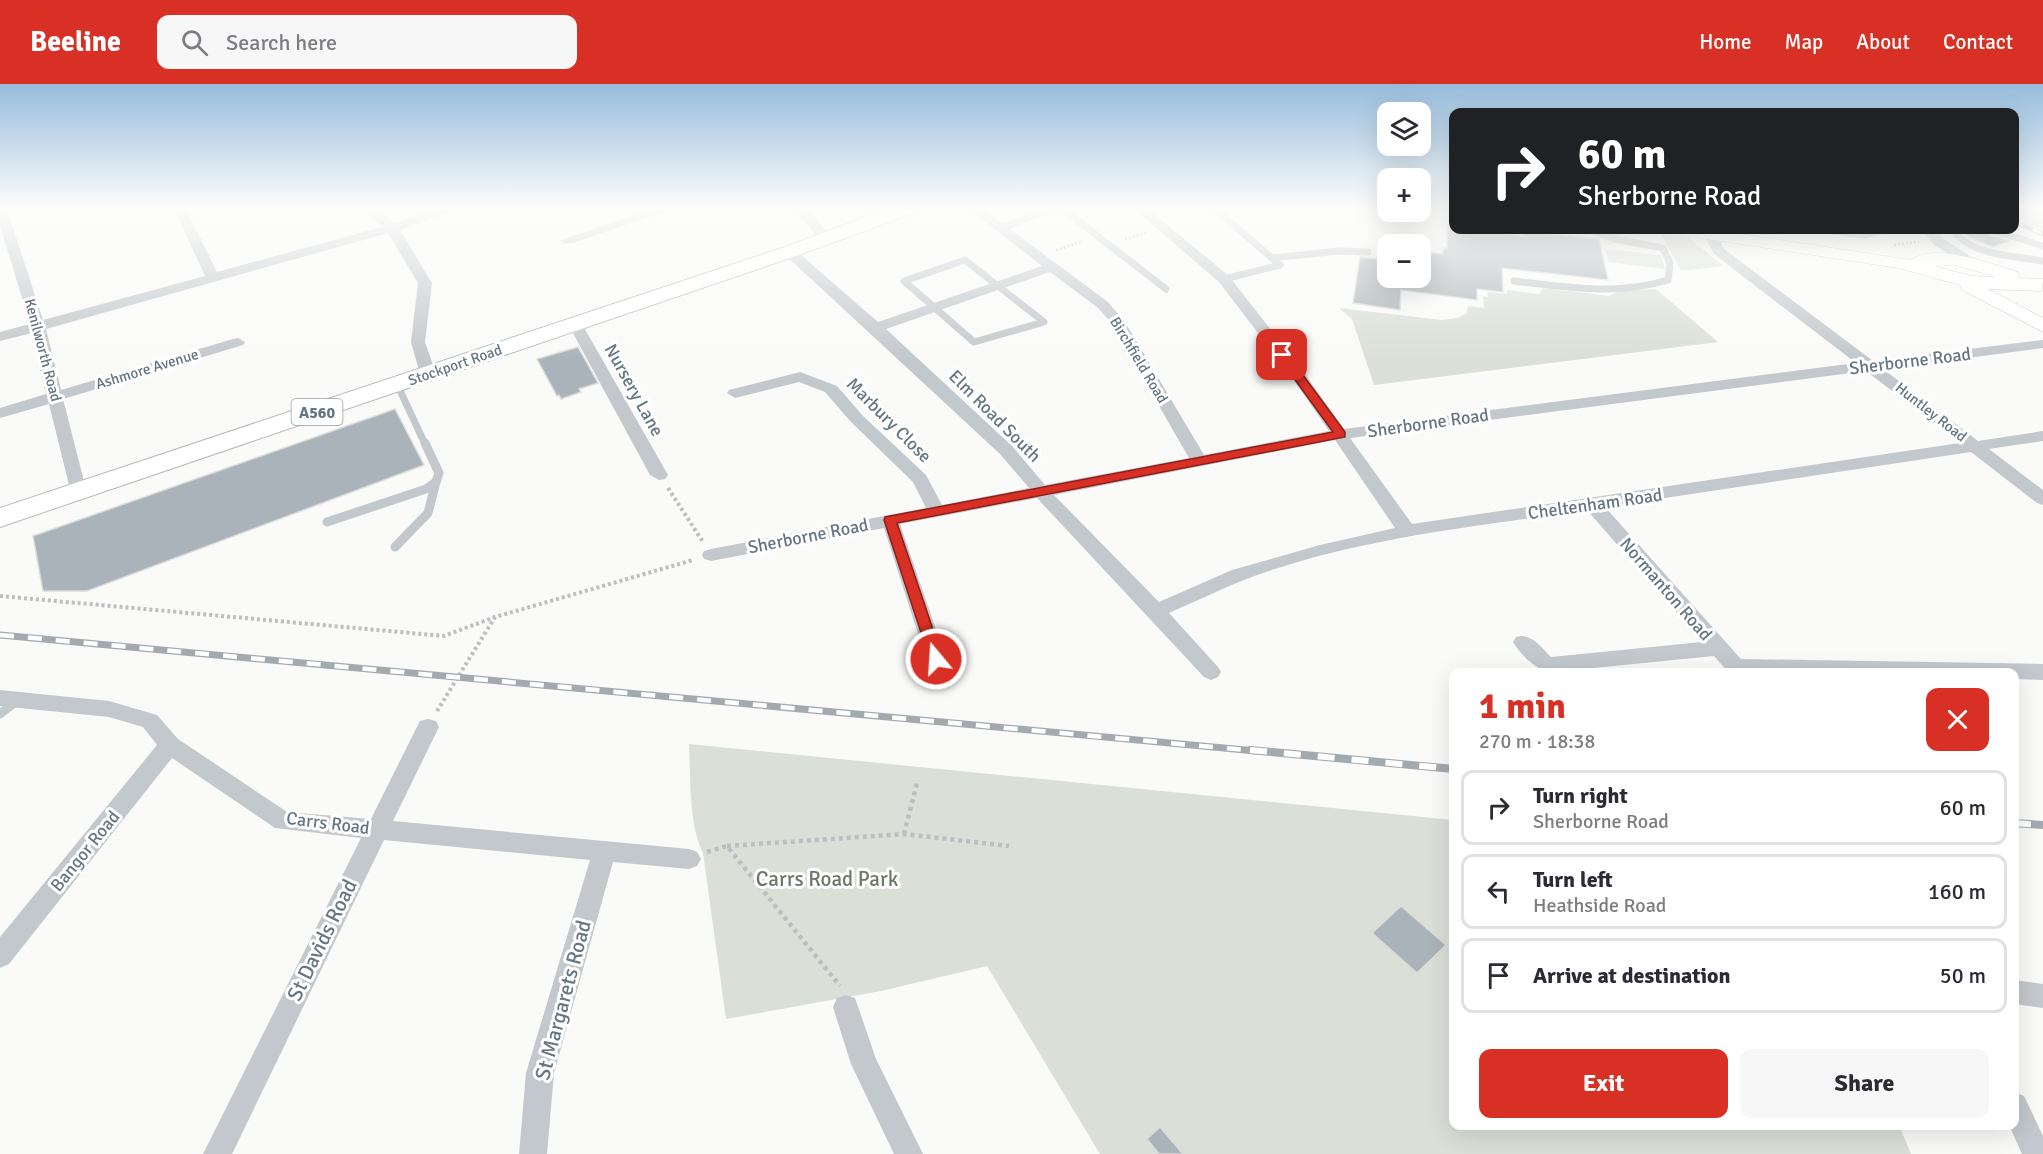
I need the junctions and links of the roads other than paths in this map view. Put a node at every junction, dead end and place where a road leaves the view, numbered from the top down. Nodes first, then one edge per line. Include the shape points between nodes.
1 (17, 259) edge
2 (204, 259) edge
3 (281, 259) edge
4 (411, 259) edge
5 (768, 259) edge
6 (797, 259) edge
7 (1041, 259) edge
8 (1127, 259) edge
9 (1200, 259) edge
10 (1273, 259) edge
11 (1668, 259) edge
12 (1730, 259) edge
13 (1872, 259) edge
14 (1913, 259) edge
15 (1949, 259) edge
16 (1955, 259) edge
17 (1955, 259) edge
18 (1051, 267) junction
19 (1984, 274) junction
20 (213, 278) junction
21 (1224, 279) junction
22 (1514, 281) dead end
23 (998, 284) junction
24 (2042, 285) edge
25 (1166, 290) dead end
26 (2001, 302) junction
27 (936, 307) junction
28 (575, 324) junction
29 (2043, 326) edge
30 (38, 327) junction
31 (876, 328) junction
32 (0, 337) edge
33 (238, 342) dead end
34 (2043, 344) edge
35 (1872, 366) junction
36 (750, 372) dead end
37 (428, 374) junction
38 (397, 384) junction
39 (760, 386) junction
40 (735, 393) dead end
41 (57, 396) junction
42 (0, 413) edge
43 (1341, 434) junction
44 (2043, 436) edge
45 (1975, 447) junction
46 (1199, 461) junction
47 (659, 475) road end
48 (436, 482) junction
49 (1040, 490) junction
50 (78, 493) junction
51 (2043, 499) edge
52 (1592, 504) junction
53 (937, 512) junction
54 (0, 518) edge
55 (890, 520) junction
56 (327, 522) dead end
57 (1407, 531) junction
58 (395, 547) dead end
59 (711, 555) road end
60 (1156, 611) junction
61 (1523, 642) dead end
62 (1717, 648) junction
63 (936, 659) dead end
64 (1736, 668) edge
65 (1211, 672) dead end
66 (2019, 672) edge
67 (2043, 672) edge
68 (9, 699) edge
69 (0, 714) edge
70 (428, 727) road end
71 (170, 745) junction
72 (377, 829) junction
73 (605, 849) junction
74 (689, 859) road end
75 (0, 957) edge
76 (2019, 993) edge
77 (2043, 996) edge
78 (846, 1007) road end
79 (2019, 1116) edge
80 (217, 1154) edge
81 (533, 1154) edge
82 (909, 1154) edge
83 (2037, 1154) edge

1 - 30 street, Kenilworth Road
2 - 20 street
3 - 20 street
4 - 37 street via 425,283 418,342
5 - 28 main road, Stockport Road / A560
6 - 31 street, Elm Road South
7 - 18 street, Birchfield Road
8 - 25 lane
9 - 21 street
10 - 21 lane via 1280,265
11 - 22 lane via 1668,280 1651,285 1597,291
12 - 35 street, Huntley Road
13 - 14 main road via 1899,263
15 - 26 main road
16 - 19 main road
17 - 19 main road
18 - 23 street
18 - 46 street, Birchfield Road via 1103,304 1118,322
19 - 24 main road via 2015,286
19 - 26 main road
20 - 30 street
21 - 43 street
23 - 27 street
23 - 27 lane via 965,260 904,281
23 - 27 lane via 1044,322 974,342
26 - 29 main road
27 - 31 street
28 - 37 main road, Stockport Road / A560
28 - 47 street, Nursery Lane
30 - 32 street
30 - 41 street, Kenilworth Road
31 - 49 street, Elm Road South via 1006,450
33 - 41 street, Ashmore Avenue
34 - 35 street, Sherborne Road
35 - 43 street, Sherborne Road
35 - 45 street, Huntley Road
36 - 39 street
37 - 38 main road, Stockport Road / A560
38 - 48 lane via 439,473
38 - 50 main road, Stockport Road / A560
39 - 40 street, Marbury Close
39 - 53 street, Marbury Close via 800,377 831,389 920,479
41 - 42 street, Ashmore Avenue
41 - 50 street, Kenilworth Road
43 - 46 street, Sherborne Road
43 - 57 street
44 - 45 street, Cheltenham Road
45 - 51 street, Huntley Road
45 - 52 street, Cheltenham Road
46 - 49 street, Sherborne Road
48 - 56 lane via 426,489
48 - 58 lane via 428,513
49 - 53 street, Sherborne Road
49 - 60 street, Elm Road South
50 - 54 main road, Stockport Road / A560
52 - 57 street, Cheltenham Road
52 - 62 street, Normanton Road
53 - 55 street, Sherborne Road
55 - 59 street, Sherborne Road
55 - 63 street
57 - 60 street, Cheltenham Road via 1239,575
60 - 65 street, Elm Road South
61 - 62 street via 1547,665
62 - 64 street, Normanton Road
66 - 67 street
68 - 69 lane
68 - 71 street, Carrs Road via 110,709 150,721
70 - 72 street, St Davids Road
71 - 72 street, Carrs Road via 283,820
71 - 75 street, Bangor Road
72 - 73 street, Carrs Road
72 - 80 street, St Davids Road
73 - 74 street, Carrs Road
73 - 81 street, St Margarets Road via 540,1073
76 - 77 street
78 - 82 street via 864,1064
79 - 83 street

